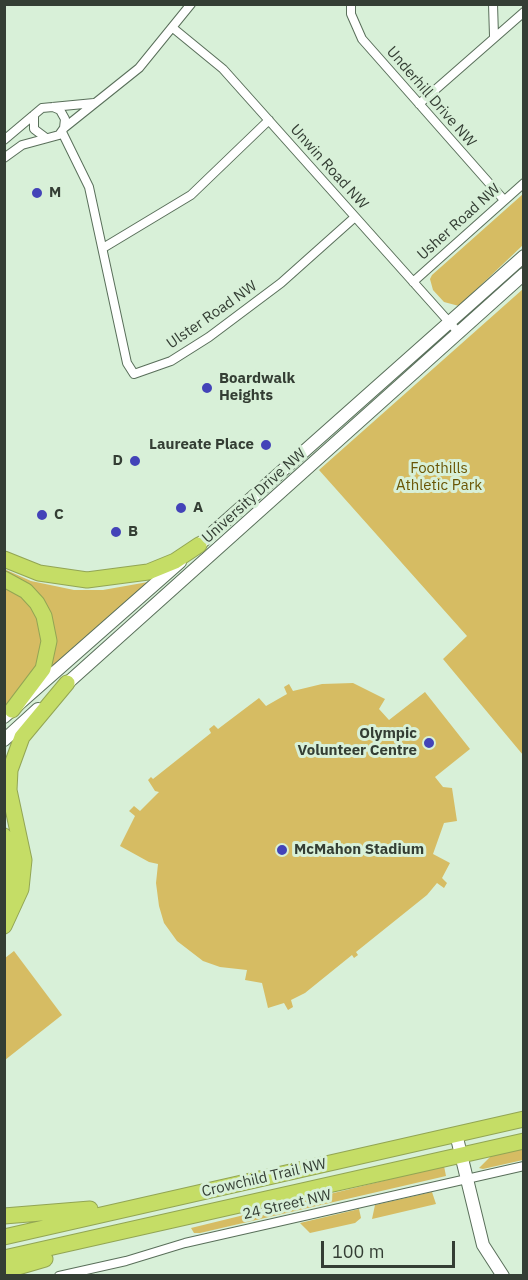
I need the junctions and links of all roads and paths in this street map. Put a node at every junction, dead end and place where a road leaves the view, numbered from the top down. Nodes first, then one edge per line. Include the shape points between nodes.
1 (191, 4) edge
2 (351, 4) edge
3 (493, 4) edge
4 (524, 12) edge
5 (173, 28) junction
6 (494, 36) junction
7 (94, 103) junction
8 (419, 104) junction
9 (51, 106) junction
10 (34, 115) junction
11 (269, 120) junction
12 (63, 130) junction
13 (45, 138) junction
14 (4, 140) edge
15 (4, 158) edge
16 (524, 183) edge
17 (504, 200) junction
18 (356, 217) junction
19 (103, 248) junction
20 (524, 256) edge
21 (524, 274) edge
22 (413, 282) junction
23 (448, 321) junction
24 (458, 332) junction
25 (199, 544) junction
26 (4, 559) edge
27 (4, 579) edge
28 (67, 683) junction
29 (8, 713) edge
30 (4, 740) edge
31 (4, 836) edge
32 (4, 902) edge
33 (4, 927) edge
34 (524, 1119) edge
35 (456, 1134) junction
36 (524, 1141) edge
37 (462, 1155) junction
38 (524, 1166) edge
39 (468, 1178) junction
40 (111, 1213) junction
41 (4, 1215) edge
42 (151, 1226) junction
43 (4, 1237) edge
44 (4, 1258) edge
45 (4, 1271) edge
46 (58, 1275) edge
47 (503, 1275) edge

1 - 5 street
2 - 8 street, Underhill Drive NW via 362,39
3 - 6 street
4 - 6 street
5 - 7 street via 139,68
5 - 11 street, Unwin Road NW via 223,69
6 - 8 street
7 - 9 street
7 - 12 street
8 - 17 street, Underhill Drive NW
9 - 10 street
9 - 12 street via 63,114
10 - 13 street via 34,129
10 - 14 street
11 - 18 street, Unwin Road NW
11 - 19 street via 191,195
12 - 13 street via 55,138
12 - 19 street, Ulster Road NW via 89,187
13 - 15 street via 22,145
16 - 17 street, Usher Road NW
17 - 22 street, Usher Road NW
18 - 19 street, Ulster Road NW via 281,283 209,337 171,361 134,374 127,363
18 - 22 street, Unwin Road NW
20 - 23 street, University Drive NW
21 - 24 street, University Drive NW
22 - 23 street, Unwin Road NW
23 - 24 street, Unwin Road NW
23 - 25 street, University Drive NW
24 - 28 street, University Drive NW
25 - 26 highway via 148,572 87,580 39,573
25 - 29 street, University Drive NW
27 - 29 highway via 26,591 37,603 44,615 49,641 43,669
28 - 30 street, University Drive NW
28 - 33 highway via 22,737 9,771 9,790 24,860 21,889
31 - 32 highway via 12,868
34 - 35 highway, Crowchild Trail NW
35 - 37 street
35 - 40 highway, Crowchild Trail NW
36 - 37 highway, Crowchild Trail NW
37 - 39 street
37 - 42 highway, Crowchild Trail NW
38 - 39 street, 24 Street NW
39 - 46 street, 24 Street NW
39 - 47 street via 483,1245
40 - 41 highway via 94,1209
40 - 43 highway, Crowchild Trail NW
42 - 44 highway, Crowchild Trail NW
42 - 45 highway

